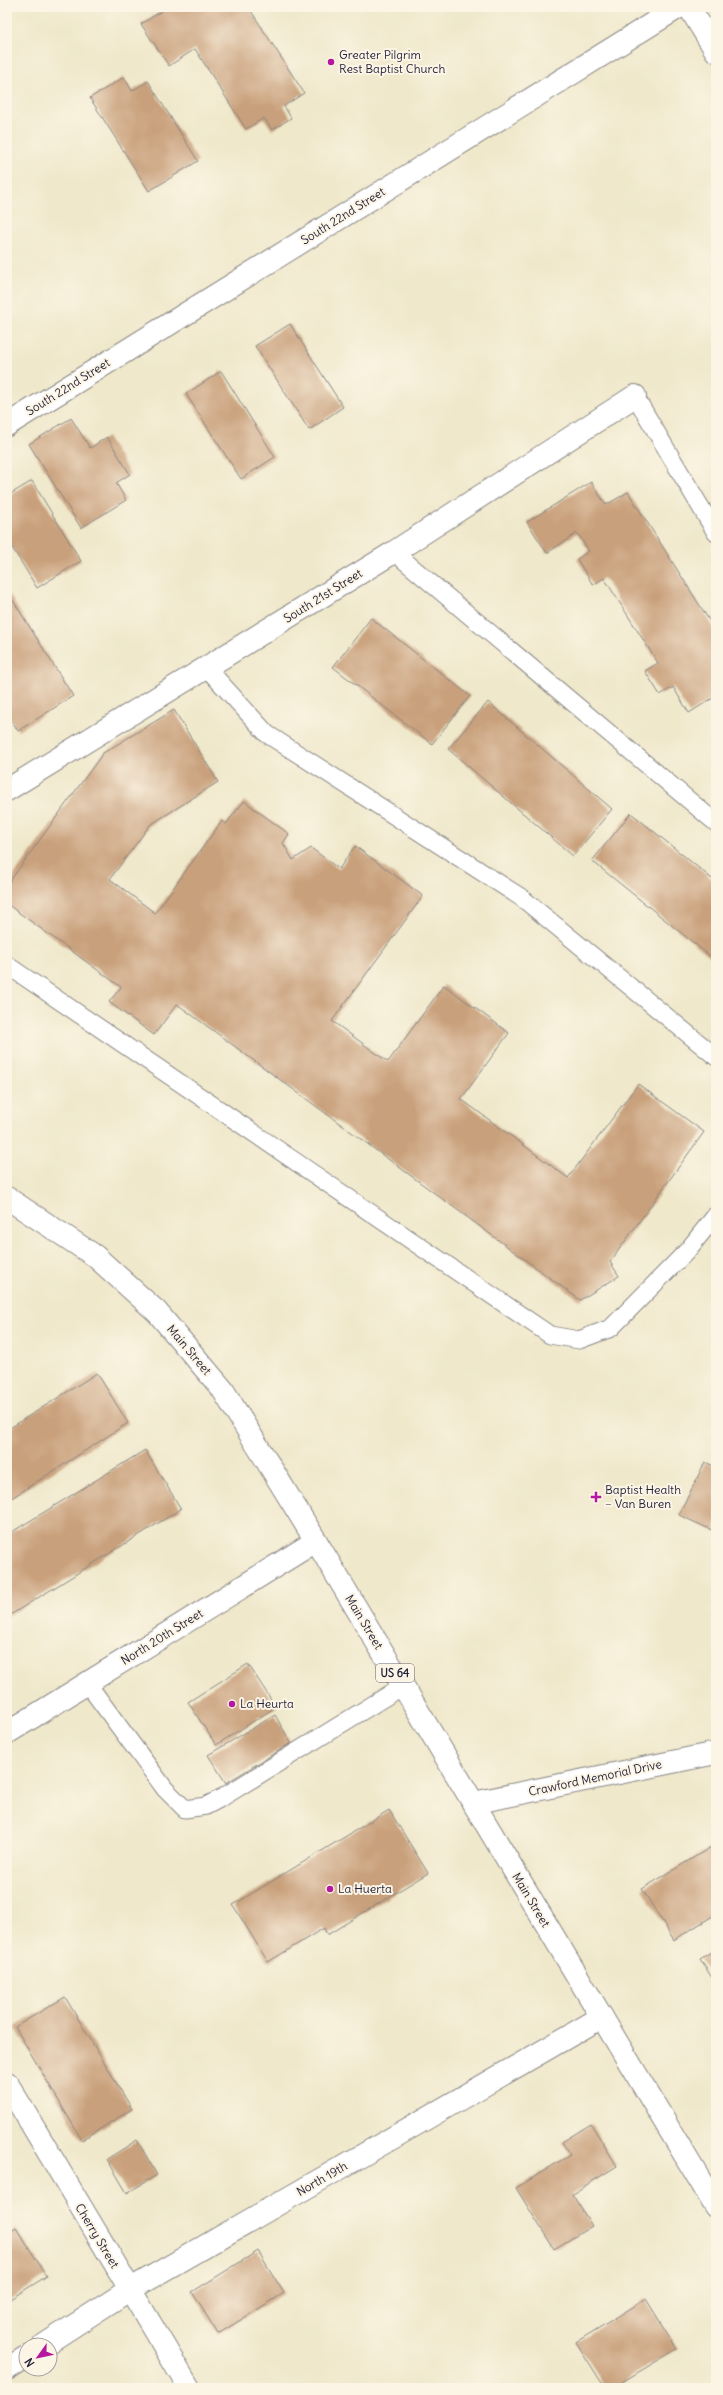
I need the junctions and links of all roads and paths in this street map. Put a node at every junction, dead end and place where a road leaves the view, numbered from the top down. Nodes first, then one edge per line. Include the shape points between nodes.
1 (679, 7) edge
2 (689, 7) edge
3 (716, 51) edge
4 (635, 396) joint
5 (7, 426) edge
6 (716, 533) edge
7 (394, 552) junction
8 (206, 667) junction
9 (7, 790) edge
10 (716, 823) edge
11 (7, 965) edge
12 (716, 1057) edge
13 (7, 1198) edge
14 (716, 1215) edge
15 (316, 1541) junction
16 (87, 1683) junction
17 (403, 1686) junction
18 (7, 1733) edge
19 (716, 1753) edge
20 (473, 1803) junction
21 (602, 2017) junction
22 (7, 2083) edge
23 (716, 2207) edge
24 (129, 2290) junction
25 (56, 2337) edge
26 (18, 2362) edge
27 (7, 2369) edge
28 (188, 2388) edge

1 - 5 street, South 22nd Street
2 - 3 street
4 - 6 lane
4 - 7 street, South 21st Street
7 - 8 street, South 21st Street
7 - 10 lane
8 - 9 street, South 21st Street
8 - 12 lane via 267,734 522,898
11 - 14 lane via 550,1335 579,1340 611,1328 687,1251
13 - 15 street, Main Street / US 64 via 95,1256 157,1312 223,1390
15 - 16 street, North 20th Street
15 - 17 street, Main Street / US 64
16 - 17 lane via 165,1789 185,1809 206,1806 223,1797
16 - 18 street, North 20th Street
17 - 20 street, Main Street / US 64
19 - 20 street, Crawford Memorial Drive
20 - 21 street, Main Street / US 64
21 - 23 street, Main Street / US 64
21 - 24 street, North 19th
22 - 24 street, Cherry Street
24 - 25 street, North 19th
24 - 28 street, Cherry Street
26 - 27 street

